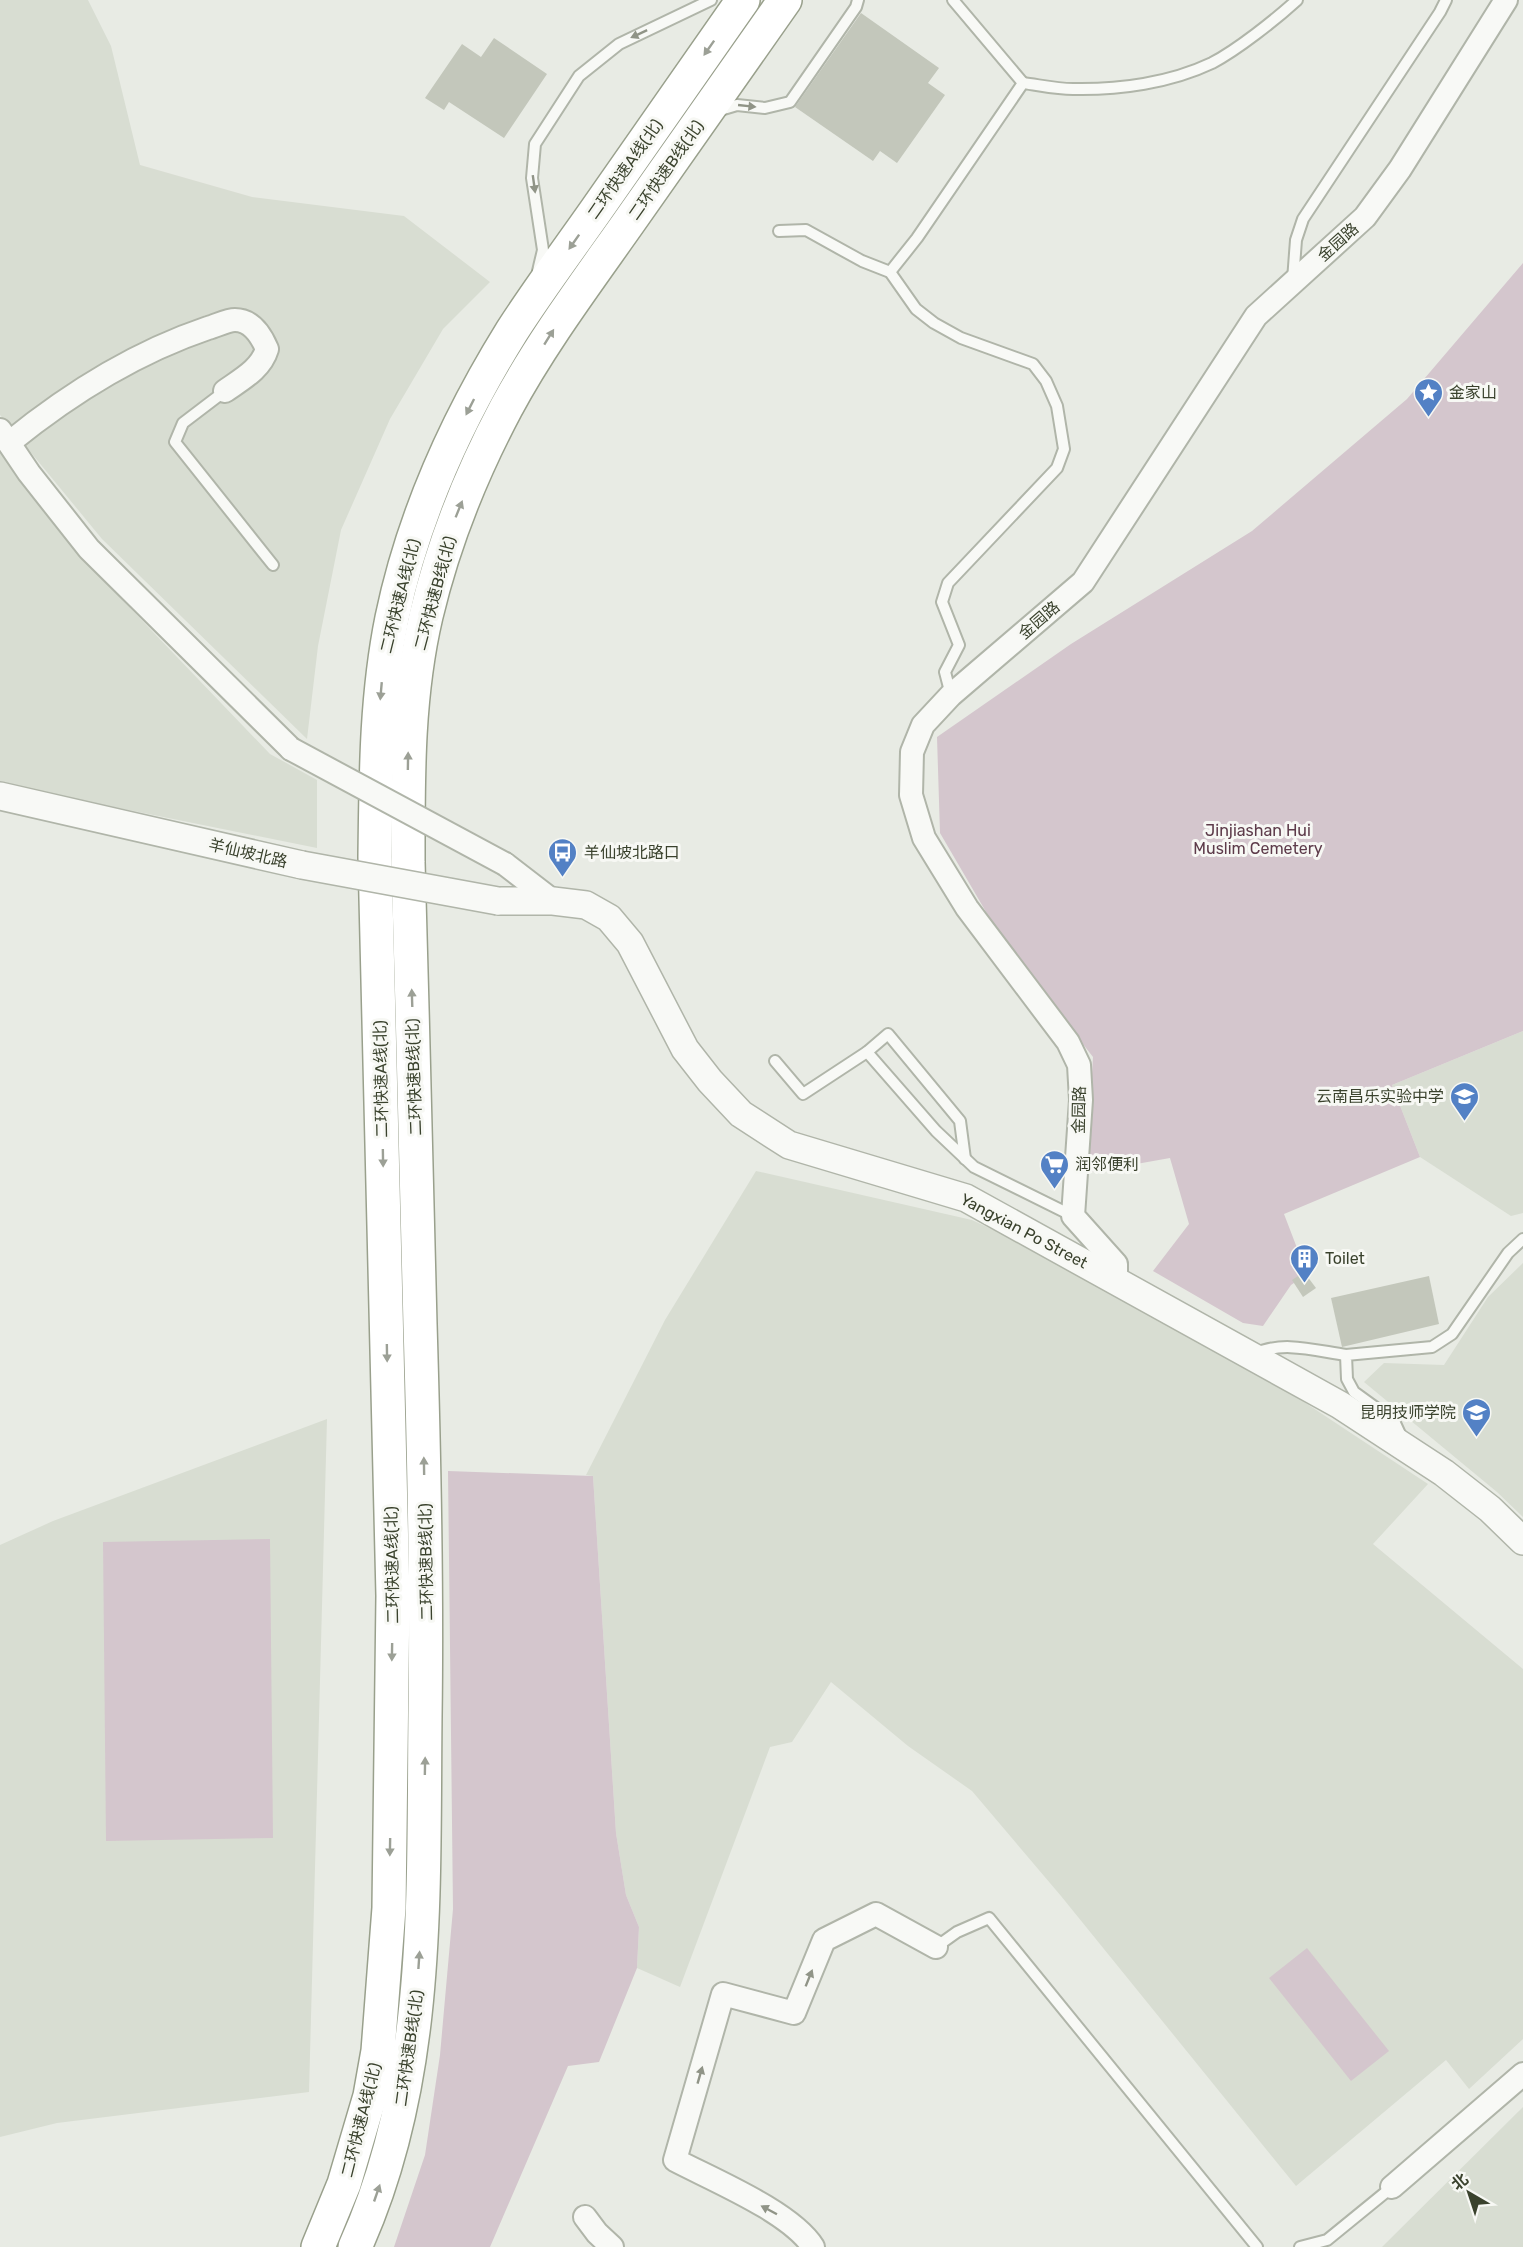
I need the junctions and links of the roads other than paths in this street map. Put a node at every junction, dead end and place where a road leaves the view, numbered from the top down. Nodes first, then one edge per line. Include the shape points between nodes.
1 (711, 0) edge
2 (743, 0) edge
3 (785, 0) edge
4 (858, 0) edge
5 (952, 0) edge
6 (1297, 0) edge
7 (1446, 0) edge
8 (1506, 0) edge
9 (1023, 83) junction
10 (695, 128) junction
11 (779, 231) dead end
12 (890, 272) junction
13 (1292, 283) junction
14 (528, 307) junction
15 (225, 391) joint
16 (5, 436) edge
17 (273, 565) dead end
18 (951, 695) junction
19 (0, 796) edge
20 (498, 901) joint
21 (553, 901) junction
22 (867, 1052) junction
23 (775, 1061) dead end
24 (965, 1159) junction
25 (1073, 1216) junction
26 (1523, 1239) edge
27 (1116, 1281) junction
28 (1346, 1355) junction
29 (1251, 1356) junction
30 (1396, 1442) junction
31 (1523, 1541) edge
32 (936, 1947) joint
33 (1523, 2074) edge
34 (1392, 2187) joint
35 (585, 2217) dead end
36 (318, 2247) edge
37 (356, 2247) edge
38 (612, 2247) edge
39 (813, 2247) edge
40 (1257, 2247) edge
41 (1300, 2247) edge

1 -> 14 lane via 619,44 579,76 536,144 532,178 543,250
2 -> 14 highway, 二环快速A线(北)
3 - 10 highway, 二环快速B线(北)
10 -> 4 lane via 714,112 737,105 765,108 790,102
5 - 9 lane
6 - 9 lane via 1212,62 1178,75 1130,87 1071,89
7 - 13 lane via 1303,219 1296,240
8 - 13 street, 金园路 via 1400,169 1365,217
9 - 12 lane
37 -> 10 highway, 二环快速B线(北) via 376,2196 403,2103 413,2044 423,1910 427,1596 408,862 408,752 417,662 436,576 456,517 507,406 557,325
11 - 12 lane via 807,230
12 - 18 lane via 916,309 934,323 961,338 1033,364 1057,406 1064,449 1057,468 948,583 942,602 959,645 945,672
13 - 18 street, 金园路 via 1256,316 1083,582
14 -> 36 highway, 二环快速A线(北) via 467,411 422,513 401,581 383,667 376,747 375,857 393,1596 389,1908 378,2051 370,2096 344,2184
15 - 16 street via 255,369 267,349 257,331 234,320 177,339
15 - 17 lane via 183,423 175,442
16 - 21 street, bridge via 89,549 291,749 505,864
18 - 25 street, 金园路 via 923,724 912,752 911,795 924,838 961,898 1068,1042 1079,1065 1081,1100
19 - 20 street, 羊仙坡北路, bridge via 302,865
20 - 21 street, Yangxian Po Street
21 - 27 street, Yangxian Po Street via 586,905 609,918 630,943 685,1049 741,1113 789,1145 966,1198
22 - 23 lane via 803,1094
22 - 24 lane
22 - 24 lane via 888,1034 960,1121
24 - 25 lane
25 - 27 street via 1116,1264
26 - 28 lane via 1508,1253 1452,1334 1432,1347
27 - 29 street, Yangxian Po Street
28 - 29 lane via 1281,1347
28 - 30 lane via 1347,1379 1354,1392 1394,1421 1400,1434
29 - 30 street, Yangxian Po Street via 1340,1405
30 - 31 street, Yangxian Po Street via 1444,1473
39 -> 32 street via 787,2219 675,2160 723,1994 794,2013 824,1940 876,1914
32 - 40 lane via 957,1932 989,1918
33 - 34 street
34 - 41 lane via 1327,2240
35 - 38 street

